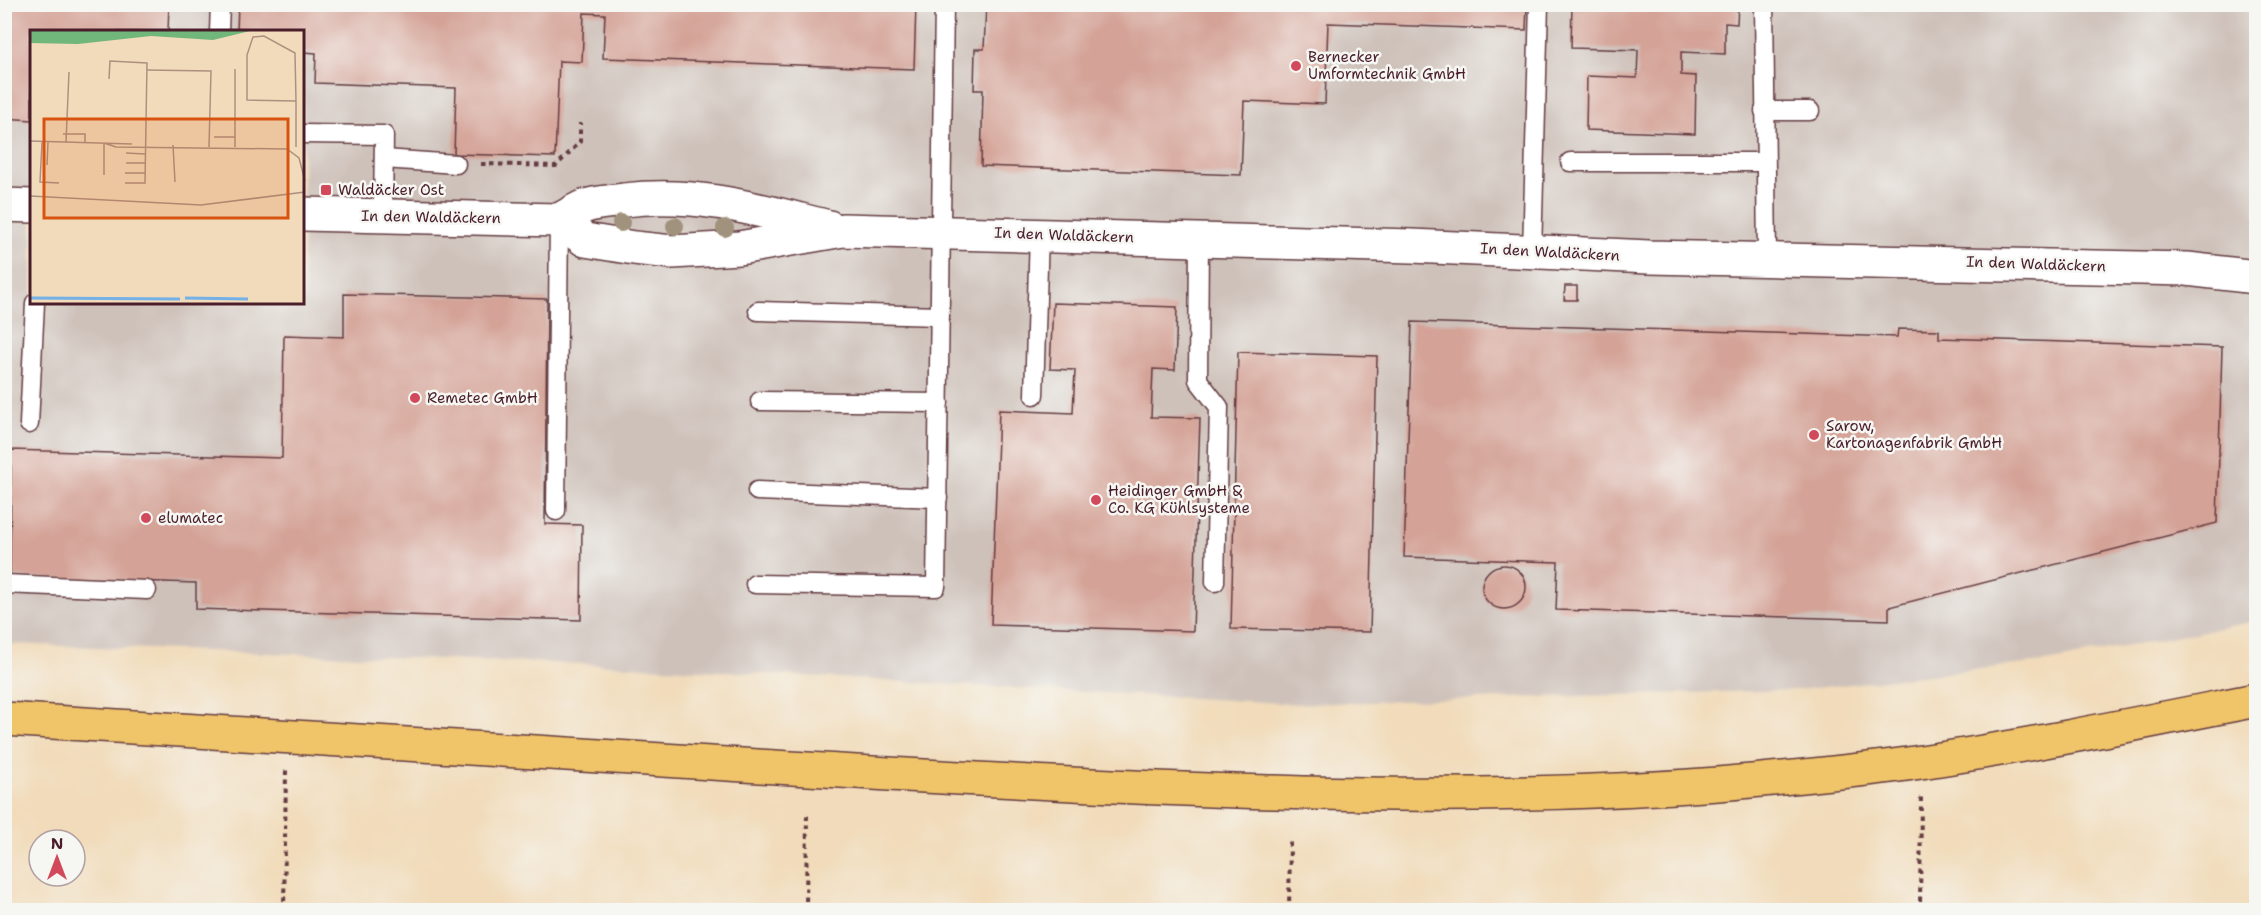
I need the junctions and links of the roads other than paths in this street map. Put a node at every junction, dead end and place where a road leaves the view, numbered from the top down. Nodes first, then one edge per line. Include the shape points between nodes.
1 (220, 4) edge
2 (944, 4) edge
3 (1539, 4) edge
4 (1764, 4) edge
5 (219, 30) edge
6 (1764, 111) junction
7 (1810, 111) dead end
8 (304, 134) edge
9 (384, 159) junction
10 (1570, 162) dead end
11 (1764, 162) junction
12 (456, 164) road end
13 (4, 205) edge
14 (30, 206) edge
15 (304, 214) edge
16 (383, 215) junction
17 (559, 220) junction
18 (843, 230) junction
19 (940, 232) junction
20 (1039, 234) junction
21 (1199, 239) junction
22 (1532, 252) junction
23 (1767, 258) junction
24 (2256, 277) edge
25 (35, 304) edge
26 (758, 311) dead end
27 (940, 316) junction
28 (1034, 394) dead end
29 (760, 401) dead end
30 (939, 403) junction
31 (29, 424) dead end
32 (757, 491) dead end
33 (938, 498) junction
34 (556, 511) dead end
35 (1215, 582) dead end
36 (4, 584) edge
37 (755, 584) dead end
38 (147, 590) dead end
39 (2256, 700) edge
40 (4, 719) edge

1 - 5 lane
2 - 19 lane
3 - 22 lane
4 - 6 lane
6 - 7 lane
6 - 11 lane
8 - 9 lane via 384,135
9 - 12 lane
9 - 16 lane
10 - 11 lane
11 - 23 lane
13 - 14 street
15 - 16 street, In den Waldäckern
16 - 17 street, In den Waldäckern
17 - 18 street, In den Waldäckern via 585,206 637,198 682,197 735,204
17 - 18 street, In den Waldäckern via 585,240 672,252 739,248
17 - 34 lane
18 - 19 street, In den Waldäckern
19 - 20 street, In den Waldäckern
19 - 27 lane
20 - 21 street, In den Waldäckern
20 - 28 lane
21 - 22 street, In den Waldäckern
21 - 35 lane via 1198,380 1219,407
22 - 23 street, In den Waldäckern
23 - 24 street, In den Waldäckern via 2187,269
25 - 31 lane
26 - 27 lane
27 - 30 lane
29 - 30 lane
30 - 33 lane
32 - 33 lane
33 - 37 lane via 936,587
36 - 38 lane
39 - 40 main road via 1921,762 1749,781 1453,794 1262,793 1042,783

